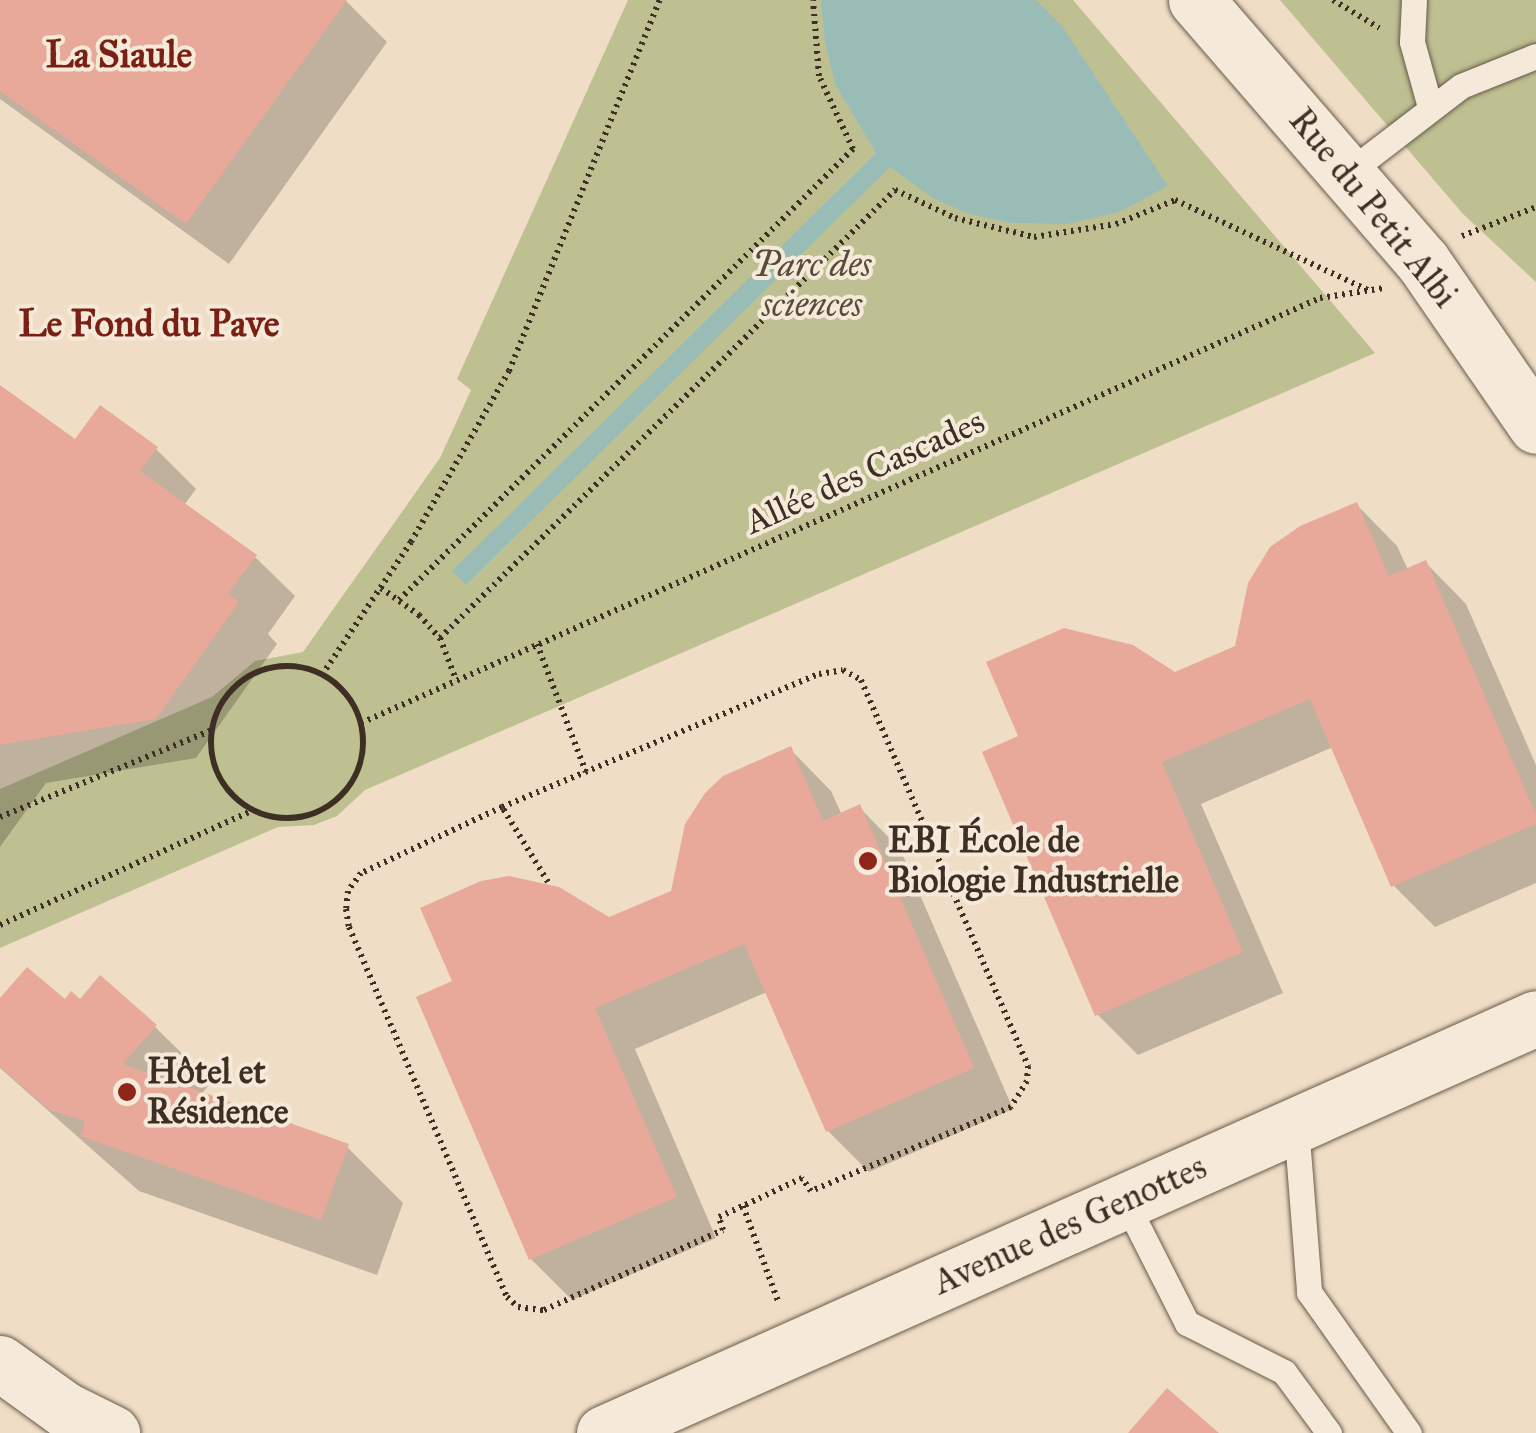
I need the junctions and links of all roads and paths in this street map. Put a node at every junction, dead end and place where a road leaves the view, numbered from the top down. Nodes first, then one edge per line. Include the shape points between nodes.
1 (660, 0) edge
2 (813, 0) edge
3 (1196, 0) edge
4 (1333, 0) edge
5 (1414, 0) edge
6 (1367, 23) dead end
7 (1536, 56) edge
8 (1430, 106) junction
9 (1349, 172) junction
10 (1536, 206) edge
11 (1446, 242) dead end
12 (1394, 286) dead end
13 (1370, 291) junction
14 (1536, 426) edge
15 (381, 588) junction
16 (399, 600) junction
17 (440, 638) junction
18 (537, 644) junction
19 (322, 675) junction
20 (456, 680) junction
21 (361, 722) junction
22 (212, 730) junction
23 (586, 772) junction
24 (502, 807) junction
25 (252, 810) junction
26 (0, 817) edge
27 (548, 882) dead end
28 (0, 926) edge
29 (1536, 1018) edge
30 (1296, 1125) junction
31 (1125, 1201) junction
32 (743, 1206) junction
33 (778, 1302) dead end
34 (0, 1362) edge
35 (112, 1433) edge
36 (604, 1433) edge
37 (1329, 1433) edge
38 (1409, 1433) edge

1 - 15 path via 508,370
2 - 16 path via 819,76 853,149
3 - 9 street, Rue du Petit Albi
4 - 6 path
5 - 8 lane via 1412,42
7 - 8 lane
8 - 9 lane
9 - 14 street, Rue du Petit Albi via 1423,262
10 - 11 path
12 - 13 path, Allée des Cascades
13 - 17 path via 1175,200 1116,224 1034,237 955,218 895,190
13 - 18 path, Allée des Cascades via 1320,298
15 - 16 path
15 - 19 path
16 - 17 path
17 - 20 path
18 - 20 path, Allée des Cascades
18 - 23 path
19 - 21 path via 350,698
19 - 22 path via 297,667 258,672 227,695
20 - 21 path, Allée des Cascades
21 - 25 path via 361,763 340,798 304,817
22 - 25 path via 219,777
22 - 26 path
23 - 24 path
23 - 32 path via 819,674 843,670 861,680 1028,1066 1011,1107 811,1191 802,1178
24 - 27 path
24 - 32 path via 361,874 346,909 507,1296 518,1307 544,1310 723,1230 719,1218
25 - 28 path
29 - 30 street, Avenue des Genottes
30 - 31 street, Avenue des Genottes
30 - 38 lane via 1310,1292
31 - 36 street, Avenue des Genottes
31 - 37 lane via 1187,1322 1284,1372
32 - 33 path
34 - 35 street via 64,1409

